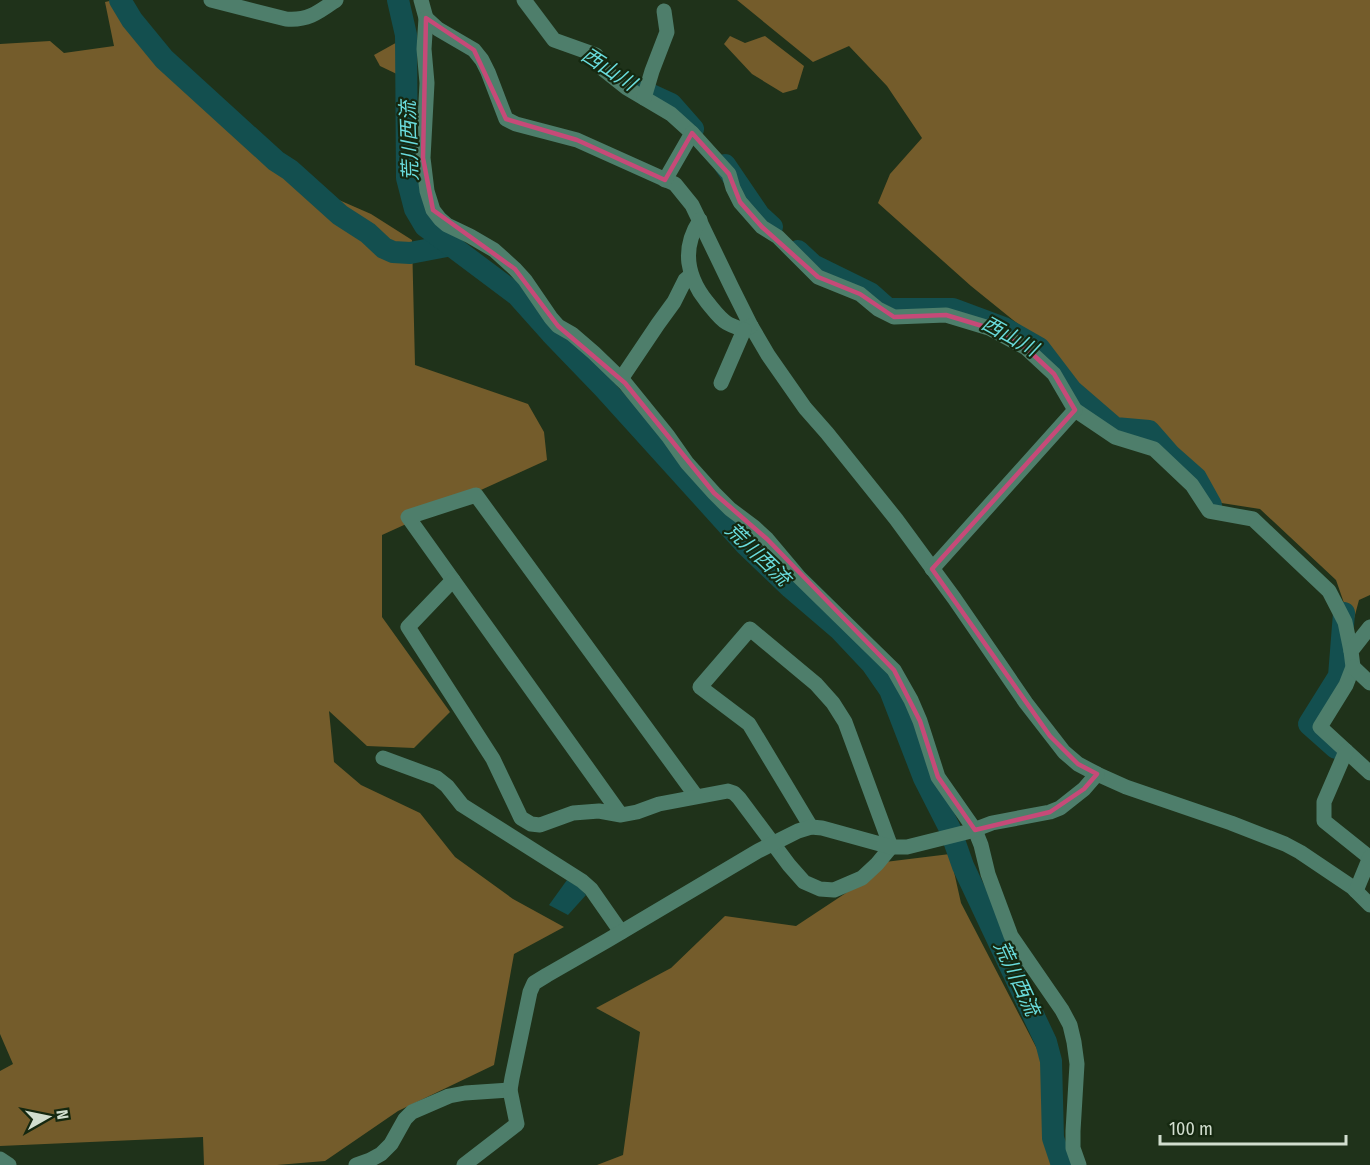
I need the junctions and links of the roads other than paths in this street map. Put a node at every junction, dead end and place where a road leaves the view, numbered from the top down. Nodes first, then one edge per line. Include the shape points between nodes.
1 (212, 0) edge
2 (336, 0) edge
3 (421, 0) edge
4 (524, 0) edge
5 (664, 11) dead end
6 (426, 18) junction
7 (644, 98) junction
8 (692, 133) junction
9 (670, 182) junction
10 (700, 220) junction
11 (691, 275) junction
12 (747, 328) junction
13 (621, 379) junction
14 (721, 383) dead end
15 (1075, 410) junction
16 (932, 569) junction
17 (453, 580) junction
18 (1370, 627) edge
19 (1351, 651) junction
20 (1353, 667) junction
21 (1370, 683) edge
22 (1346, 751) junction
23 (383, 758) dead end
24 (1370, 773) edge
25 (1096, 774) junction
26 (696, 796) junction
27 (621, 815) junction
28 (811, 827) junction
29 (973, 831) junction
30 (773, 843) junction
31 (891, 847) junction
32 (1370, 858) edge
33 (1356, 891) junction
34 (1370, 905) edge
35 (621, 932) junction
36 (510, 1090) junction
37 (0, 1159) edge
38 (9, 1165) edge
39 (356, 1165) edge
40 (464, 1165) edge
41 (1079, 1165) edge

1 - 2 street via 296,20 313,15
3 - 6 street
4 - 7 street via 554,40 596,55 603,69
5 - 7 street via 667,32
6 - 9 street via 474,50 488,72 506,118 578,140
6 - 13 street via 423,158 433,210 447,225 501,256 525,280 558,326
7 - 8 street
8 - 9 street
8 - 15 street via 729,174 740,202 818,278 860,294 894,316 946,315 989,328 1026,348 1054,374
9 - 10 street via 692,205
10 - 11 street via 688,248
10 - 12 street
11 - 12 street via 713,310 727,323
11 - 13 street
12 - 14 street
12 - 16 street
13 - 29 street via 714,493 767,539 799,577 894,670 916,710 938,777
15 - 16 street
15 - 19 street via 1115,437 1154,449 1192,485 1209,511 1253,519 1329,591 1345,622
16 - 25 street via 1050,736 1078,764
17 - 26 street via 408,517 476,495
17 - 27 street
17 - 27 street via 408,627 493,759 521,818 540,825 573,813 599,811
18 - 19 street
19 - 20 street
20 - 21 street
20 - 22 street via 1320,727
22 - 24 street
22 - 32 street via 1324,802 1324,821
23 - 35 street via 437,778 462,805 582,881
25 - 29 street via 1060,808
25 - 33 street via 1285,844
26 - 27 street
26 - 30 street via 734,793
28 - 30 street
28 - 31 street
28 - 31 street via 749,724 700,687 750,629 833,703 845,722
29 - 31 street via 907,847
29 - 41 street via 1011,936 1070,1025 1077,1064 1073,1148
30 - 31 street via 804,882 820,890 834,890 862,878
30 - 35 street
32 - 33 street
33 - 34 street
35 - 36 street via 534,983
36 - 39 street via 449,1096 411,1112 381,1154
36 - 40 street via 516,1124
37 - 38 street

